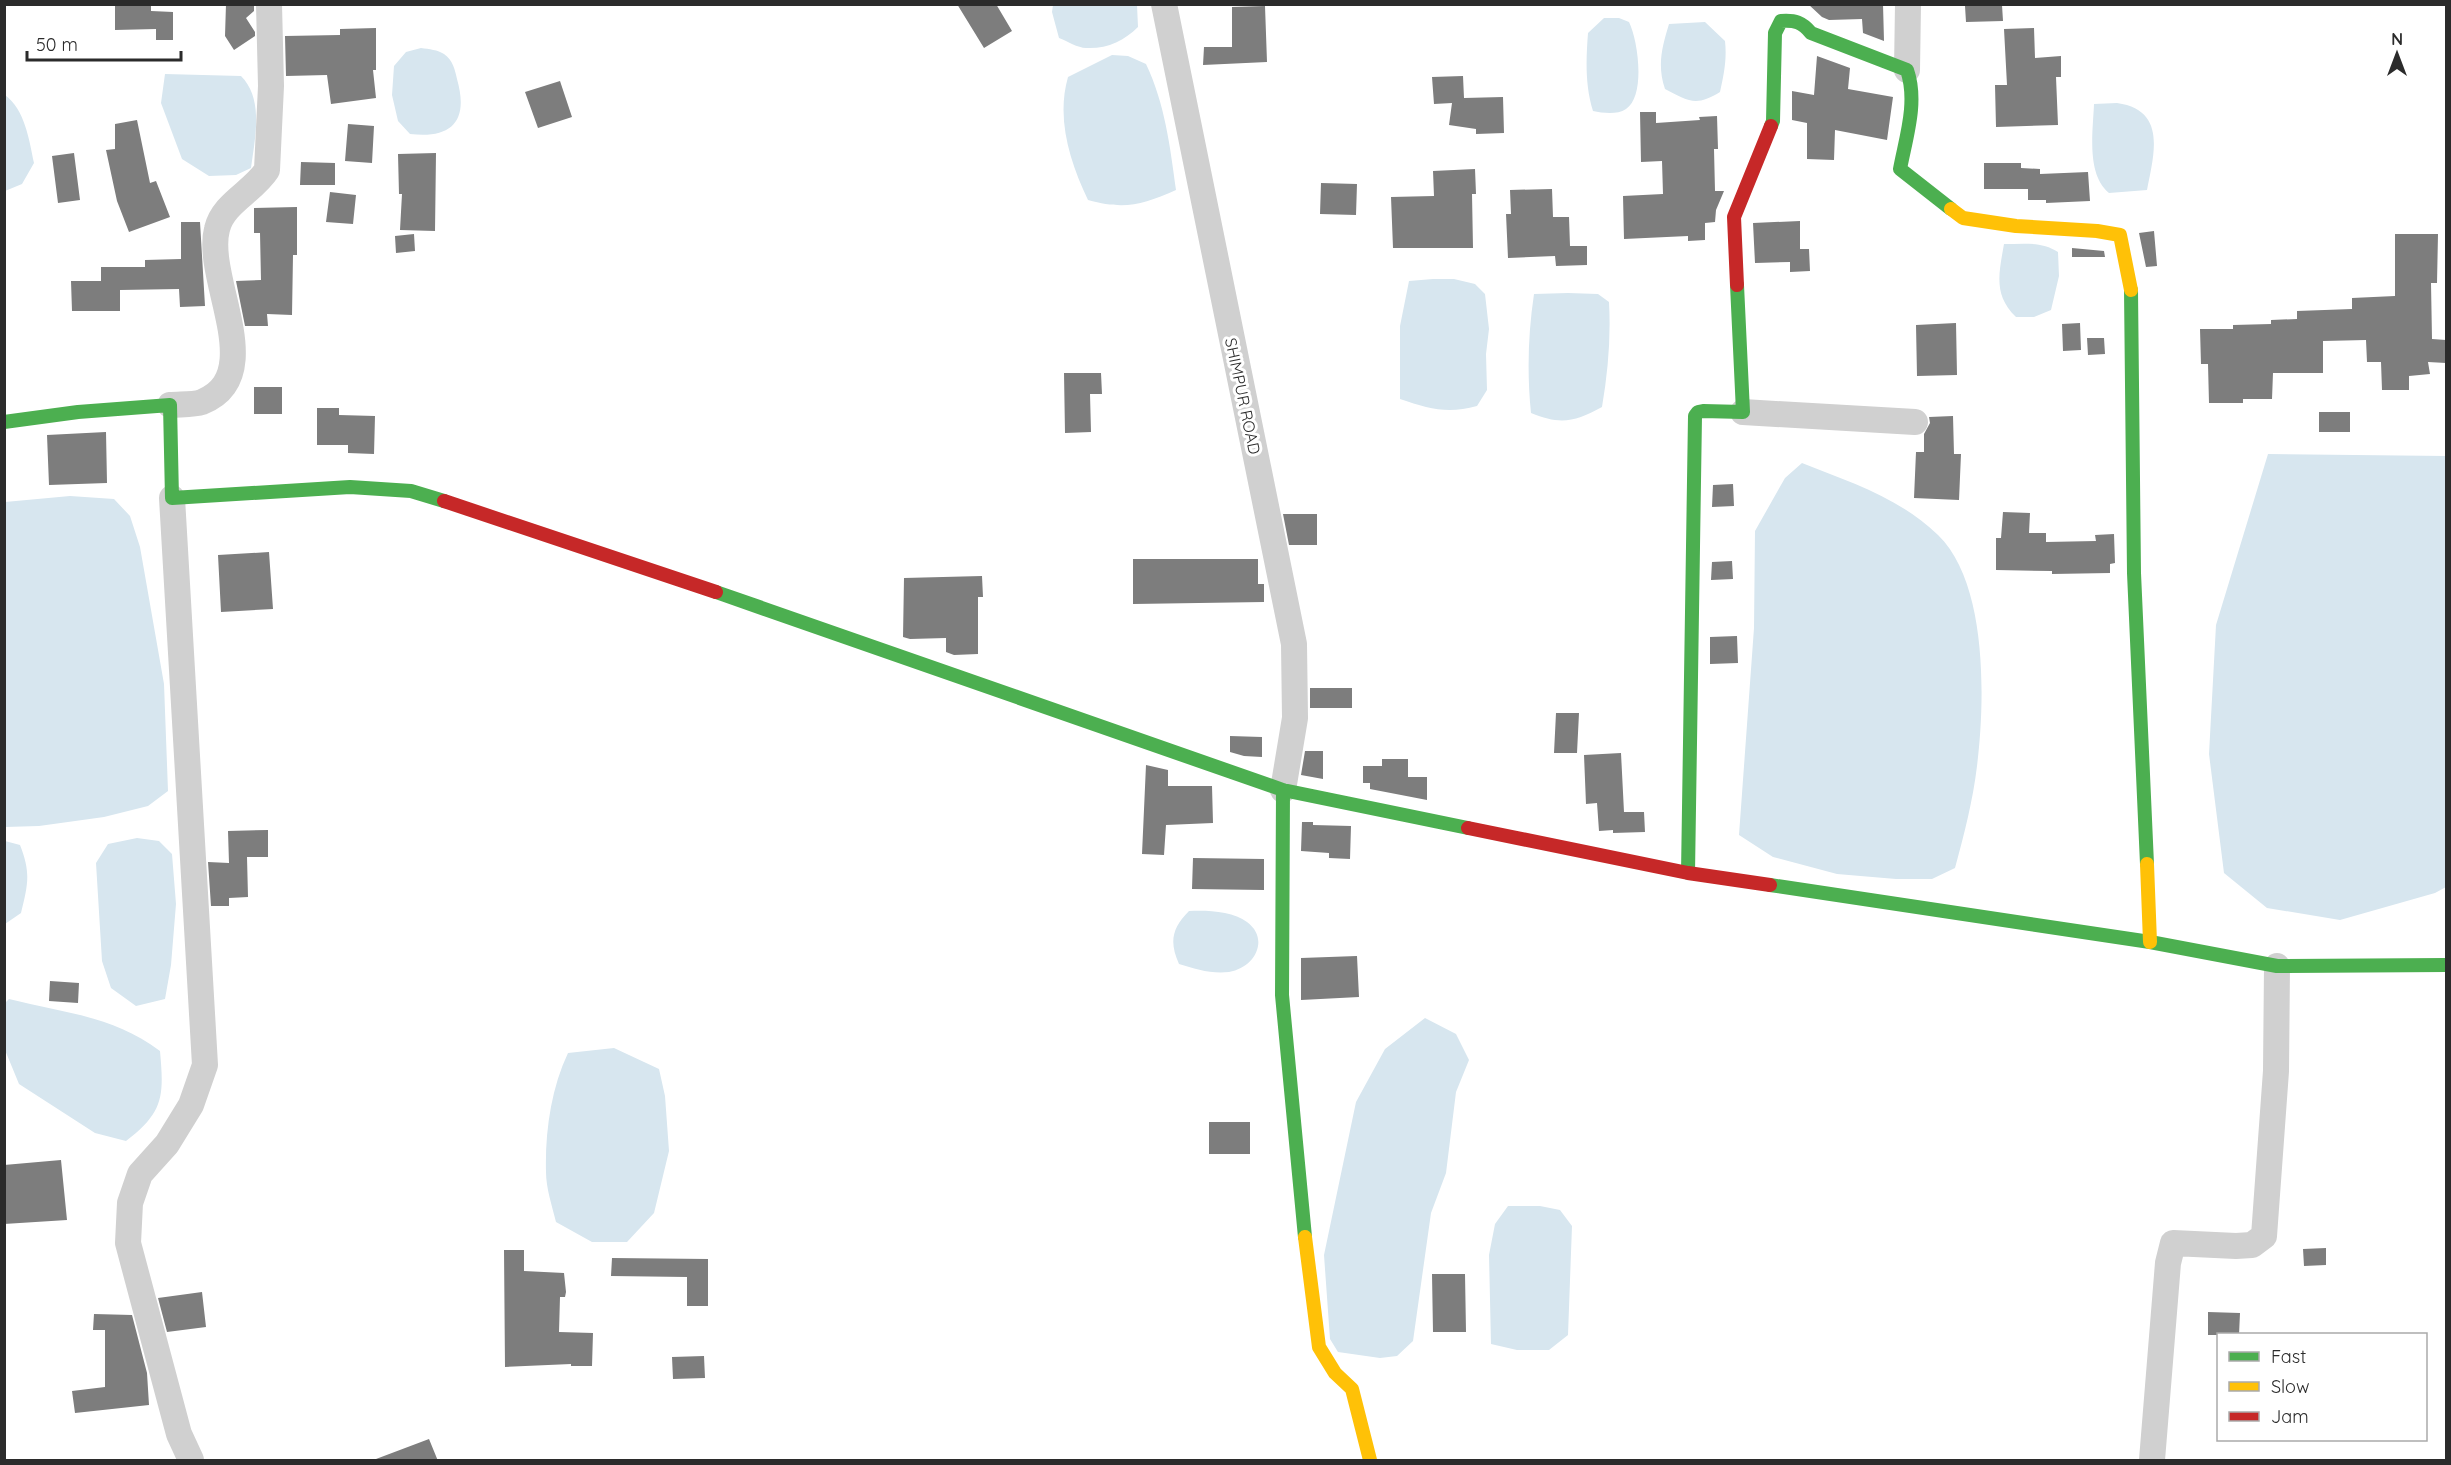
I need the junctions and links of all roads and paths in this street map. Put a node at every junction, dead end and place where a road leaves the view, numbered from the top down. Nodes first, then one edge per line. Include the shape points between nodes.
1 (269, 4) edge
2 (1164, 4) edge
3 (1908, 4) edge
4 (1907, 70) junction
5 (170, 405) junction
6 (1743, 412) junction
7 (4, 422) edge
8 (1915, 422) dead end
9 (172, 498) junction
10 (1283, 790) junction
11 (1688, 873) junction
12 (2150, 942) junction
13 (2446, 965) edge
14 (2277, 966) junction
15 (191, 1461) edge
16 (1370, 1461) edge
17 (2152, 1461) edge

1 - 5 street via 267,170 225,211 217,228 214,253 235,357 228,381 218,394 201,403
2 - 10 street, SHIMPUR ROAD via 1294,644 1295,718
3 - 4 street
4 - 6 street via 1811,33 1801,21 1781,21 1775,33 1773,121 1734,217
4 - 12 street via 1912,94 1900,169 1918,185 1963,218 2120,236 2132,293 2134,573
5 - 7 street
5 - 9 street
6 - 8 street
6 - 11 street via 1703,411 1695,416
9 - 10 street via 350,487 411,491 782,614
9 - 15 street via 205,1065 191,1105 167,1144 140,1174 130,1203 128,1243 179,1434
10 - 11 street
10 - 16 street via 1282,995 1318,1347 1352,1389
11 - 12 street
12 - 14 street
13 - 14 street
14 - 17 street via 2277,1071 2264,1236 2252,1245 2173,1243 2168,1263

